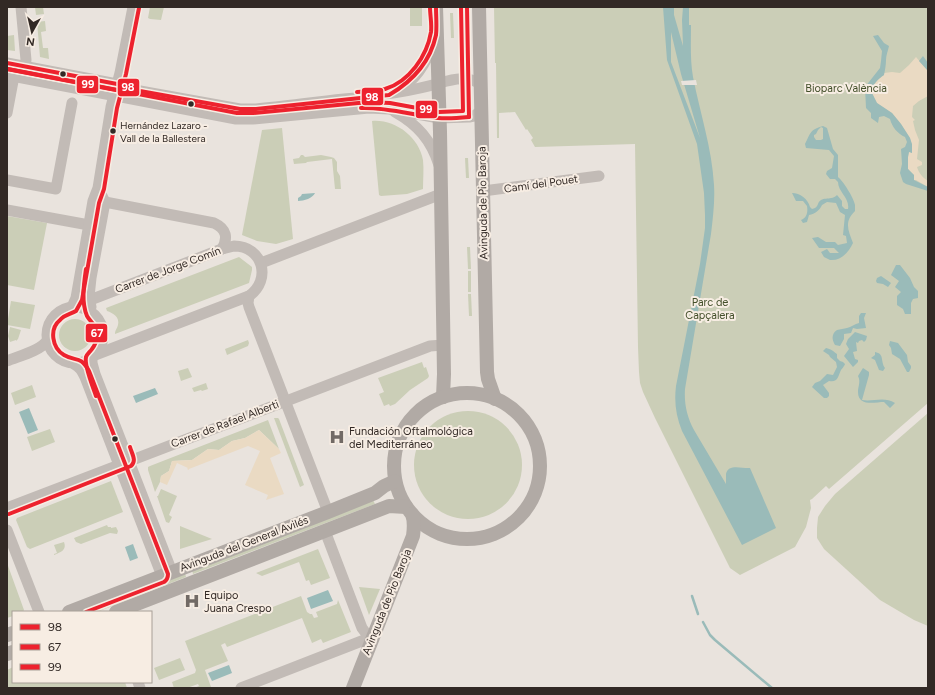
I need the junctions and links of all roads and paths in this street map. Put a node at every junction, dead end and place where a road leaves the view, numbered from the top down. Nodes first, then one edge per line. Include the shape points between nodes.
1 (21, 7) edge
2 (133, 7) edge
3 (140, 7) edge
4 (436, 7) edge
5 (479, 7) edge
6 (436, 34) junction
7 (7, 63) edge
8 (24, 67) junction
9 (10, 76) edge
10 (117, 84) junction
11 (438, 84) junction
12 (481, 85) junction
13 (389, 94) junction
14 (114, 96) junction
15 (72, 103) dead end
16 (389, 109) junction
17 (481, 111) junction
18 (7, 113) edge
19 (439, 118) junction
20 (440, 171) junction
21 (599, 176) dead end
22 (7, 180) edge
23 (98, 188) junction
24 (483, 191) junction
25 (440, 194) junction
26 (105, 202) junction
27 (7, 210) edge
28 (89, 225) junction
29 (222, 250) junction
30 (261, 264) junction
31 (250, 296) junction
32 (90, 300) junction
33 (72, 307) junction
34 (92, 313) junction
35 (47, 341) junction
36 (443, 345) junction
37 (93, 357) junction
38 (7, 361) edge
39 (74, 364) junction
40 (443, 397) junction
41 (495, 399) junction
42 (285, 401) junction
43 (124, 463) junction
44 (395, 481) junction
45 (7, 508) edge
46 (409, 510) junction
47 (328, 512) junction
48 (7, 530) edge
49 (324, 531) junction
50 (440, 534) junction
51 (167, 574) junction
52 (39, 611) edge
53 (72, 611) edge
54 (119, 611) edge
55 (372, 637) junction
56 (241, 688) edge
57 (353, 688) edge
58 (360, 688) edge

1 - 8 street via 26,55
2 - 10 street
3 - 10 street via 128,74
4 - 6 main road
5 - 12 main road, Avinguda de Pio Baroja
6 - 11 main road
6 - 13 street via 420,71 405,86
7 - 8 street
8 - 9 street
8 - 10 street
9 - 14 street
9 - 18 street
10 - 13 street via 140,91 240,109
10 - 14 street
11 - 12 street via 468,79
11 - 13 street
11 - 19 main road
12 - 17 main road, Avinguda de Pio Baroja
14 - 16 street via 244,119 369,108
14 - 23 street
15 - 22 street via 56,189
16 - 19 street
16 - 20 street via 406,118 420,131 428,141
17 - 19 street via 469,117
17 - 24 main road, Avinguda de Pio Baroja
19 - 20 main road
20 - 25 main road
21 - 24 street, Camí del Pouet
23 - 26 street
23 - 28 street
24 - 41 main road, Avinguda de Pio Baroja via 487,372
25 - 30 street
25 - 36 main road
26 - 29 street via 214,223 223,229 225,235
26 - 32 street via 91,278
27 - 28 street
28 - 33 street via 76,298
29 - 30 street, Carrer de Jorge Comín via 236,246 243,248 251,251
29 - 32 street, Carrer de Jorge Comín
30 - 31 street via 262,279
31 - 37 street
31 - 42 street via 249,307
32 - 33 street, Carrer de Jorge Comín
32 - 34 street
33 - 34 street
33 - 35 street via 56,314 50,322
34 - 37 street via 102,326 103,335 102,344
35 - 38 street via 40,348
35 - 39 street via 56,356 64,362
36 - 40 main road
36 - 42 street, Carrer de Rafael Alberti via 430,346
37 - 39 street
37 - 43 street via 95,374
39 - 43 street via 82,370
40 - 41 main road via 467,393
40 - 44 main road via 420,410 403,430 394,460
41 - 50 main road via 514,410 534,437 540,469 536,491 525,510 499,531 467,539
42 - 43 street, Carrer de Rafael Alberti
42 - 47 street
43 - 45 street, Carrer de Rafael Alberti
43 - 51 street
44 - 46 main road
44 - 47 main road, Avinguda del General Avilés
46 - 49 main road, Avinguda del General Avilés via 389,506
46 - 50 main road via 425,526
46 - 55 main road, Avinguda de Pio Baroja via 414,520 413,536
47 - 51 main road, Avinguda del General Avilés
48 - 52 street
49 - 54 main road, Avinguda del General Avilés
49 - 55 street via 362,628
50 - 58 main road, Avinguda de Pio Baroja via 431,534 420,539
51 - 53 main road, Avinguda del General Avilés
55 - 56 street
55 - 57 main road, Avinguda de Pio Baroja

